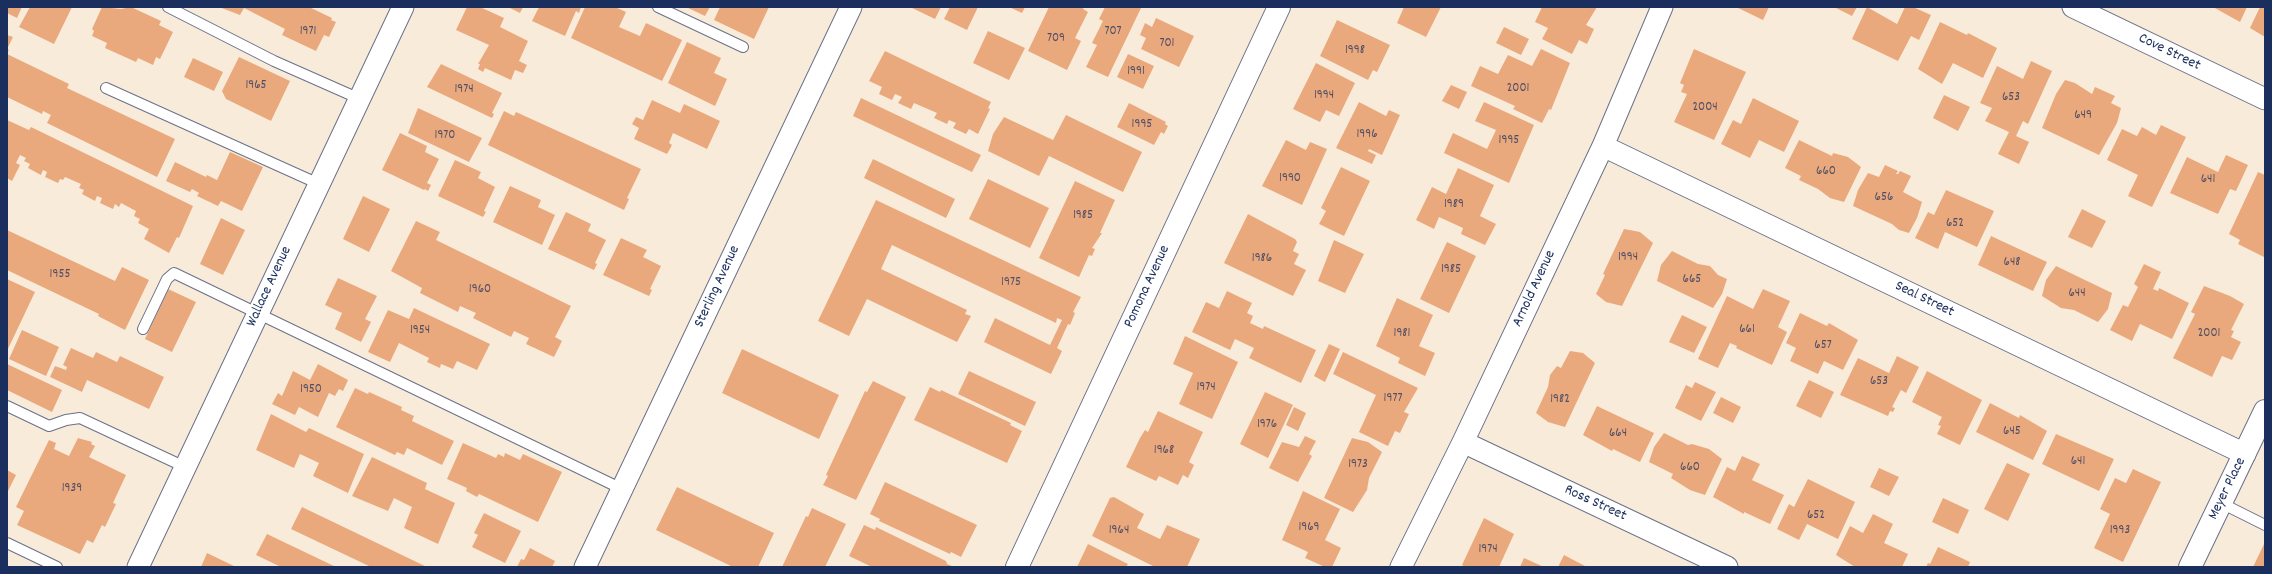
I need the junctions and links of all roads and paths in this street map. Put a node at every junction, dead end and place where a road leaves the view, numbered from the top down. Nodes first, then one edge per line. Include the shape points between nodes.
1 (168, 7) edge
2 (403, 7) edge
3 (658, 7) edge
4 (851, 7) edge
5 (1279, 7) edge
6 (1662, 7) edge
7 (2073, 7) edge
8 (743, 47) dead end
9 (106, 88) dead end
10 (360, 98) junction
11 (2265, 99) edge
12 (1603, 146) junction
13 (319, 184) junction
14 (258, 314) junction
15 (143, 329) dead end
16 (7, 406) edge
17 (2265, 411) edge
18 (1463, 442) junction
19 (2244, 454) junction
20 (185, 467) junction
21 (622, 489) junction
22 (2221, 503) junction
23 (2265, 525) edge
24 (7, 543) edge
25 (57, 567) edge
26 (138, 567) edge
27 (585, 567) edge
28 (1017, 567) edge
29 (1401, 567) edge
30 (1727, 567) edge
31 (2190, 567) edge

1 - 10 lane via 274,61
2 - 10 street, Wallace Avenue
3 - 8 lane
4 - 21 street, Sterling Avenue
5 - 28 street, Pomona Avenue
6 - 12 street, Arnold Avenue
7 - 11 street, Cove Street
9 - 13 lane
10 - 13 street, Wallace Avenue
12 - 18 street, Arnold Avenue
12 - 19 street, Seal Street
13 - 14 street, Wallace Avenue
14 - 15 lane via 174,272 167,279
14 - 20 street, Wallace Avenue
14 - 21 lane
16 - 20 lane via 49,426 80,418
17 - 19 street, Meyer Place
18 - 29 street, Arnold Avenue
18 - 30 street, Ross Street
19 - 22 street, Meyer Place
20 - 26 street, Wallace Avenue
21 - 27 street, Sterling Avenue
22 - 23 lane
22 - 31 street, Meyer Place
24 - 25 lane

